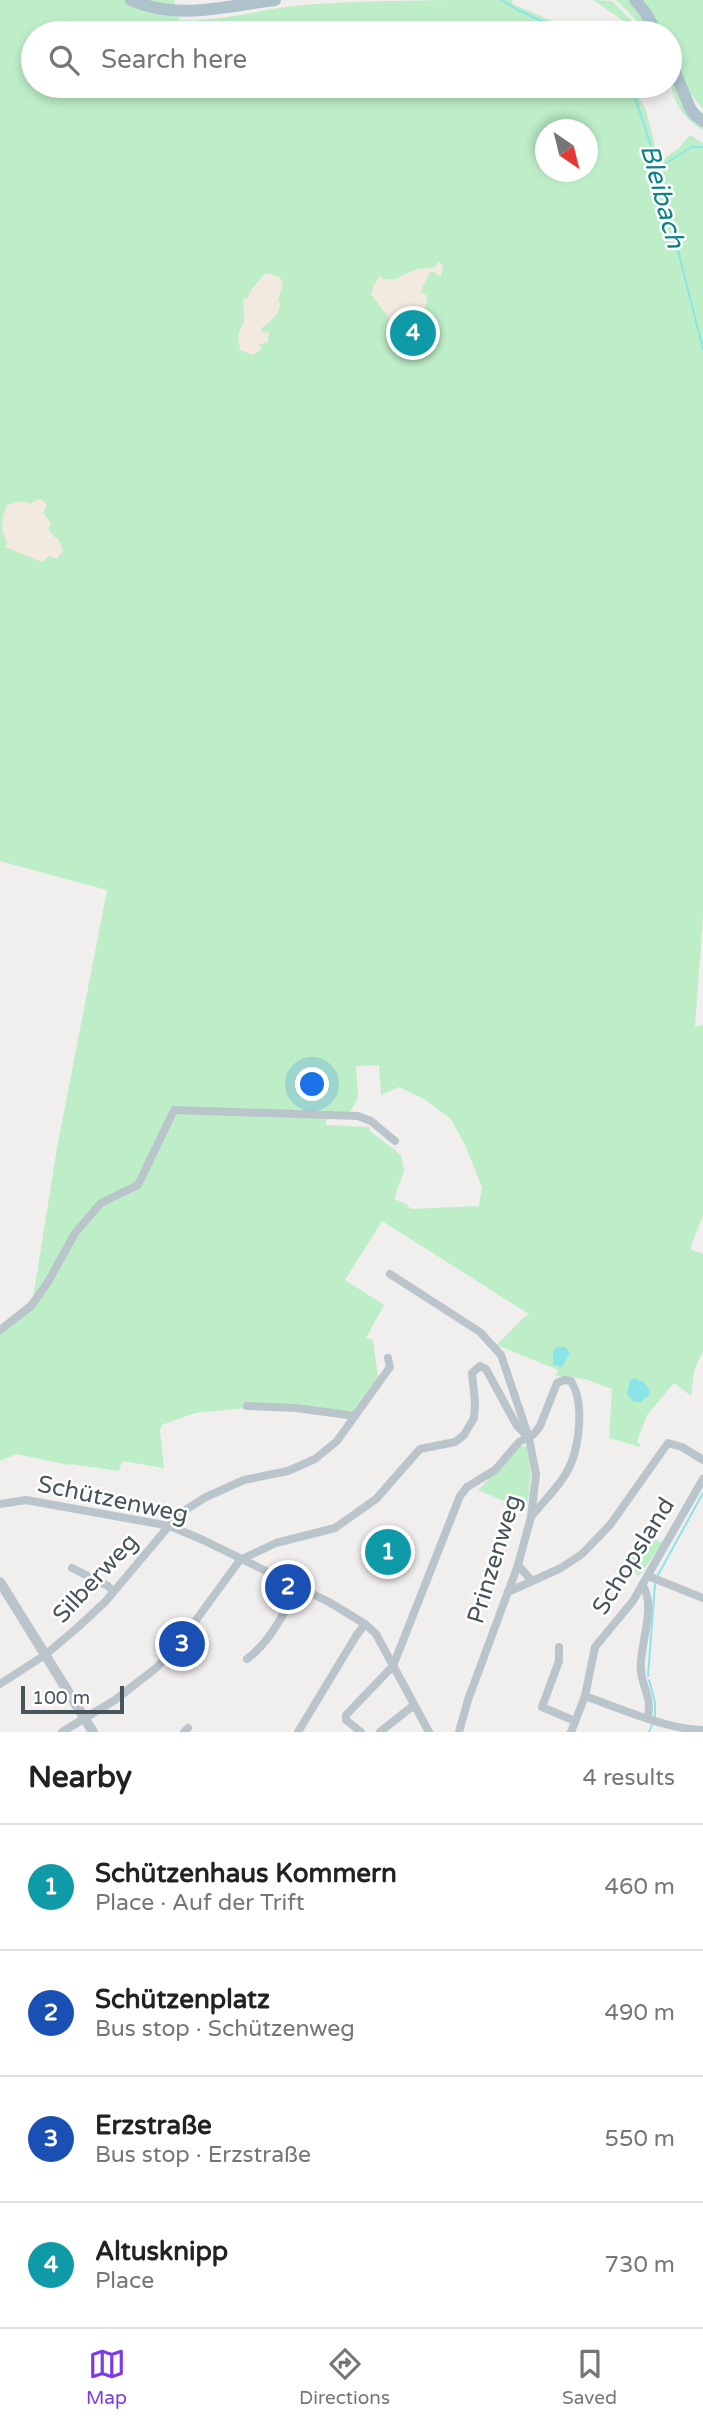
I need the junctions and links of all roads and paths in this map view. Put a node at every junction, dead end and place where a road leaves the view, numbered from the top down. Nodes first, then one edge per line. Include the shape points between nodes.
1 (131, 0) edge
2 (275, 0) edge
3 (635, 0) edge
4 (650, 21) edge
5 (682, 87) edge
6 (688, 100) junction
7 (703, 113) edge
8 (703, 121) edge
9 (395, 1140) dead end
10 (390, 1274) dead end
11 (0, 1330) edge
12 (388, 1359) dead end
13 (247, 1406) dead end
14 (355, 1416) junction
15 (529, 1438) junction
16 (703, 1460) edge
17 (703, 1479) edge
18 (0, 1504) edge
19 (531, 1517) junction
20 (170, 1526) junction
21 (240, 1560) junction
22 (518, 1565) junction
23 (72, 1568) dead end
24 (654, 1579) junction
25 (532, 1581) junction
26 (0, 1582) edge
27 (642, 1585) junction
28 (299, 1587) junction
29 (113, 1591) junction
30 (508, 1592) junction
31 (703, 1598) edge
32 (366, 1624) junction
33 (559, 1647) dead end
34 (45, 1655) junction
35 (247, 1659) dead end
36 (393, 1666) junction
37 (0, 1684) edge
38 (585, 1696) junction
39 (414, 1705) junction
40 (85, 1718) junction
41 (652, 1719) junction
42 (575, 1721) junction
43 (703, 1730) edge
44 (62, 1732) edge
45 (93, 1732) edge
46 (298, 1732) edge
47 (361, 1732) edge
48 (380, 1732) edge
49 (429, 1732) edge
50 (459, 1732) edge
51 (570, 1732) edge

1 - 2 main road via 173,12
3 - 4 main road
5 - 6 main road
6 - 7 main road
6 - 8 main road
9 - 11 street via 358,1116 174,1110 138,1185 101,1203 75,1233 31,1306
10 - 15 street, Prinzenweg via 480,1332 501,1356
12 - 14 street, Silberweg via 390,1367
13 - 14 street
14 - 20 street, Silberweg via 337,1441 315,1459 288,1471 244,1480 206,1497 179,1514
15 - 19 street, Prinzenweg via 536,1474
15 - 19 street via 540,1426 557,1383 571,1381 579,1402 572,1460 565,1477
15 - 21 street via 480,1366 472,1373 474,1418 464,1435 455,1442 420,1449 376,1499 335,1528 276,1543
15 - 36 street via 460,1496
16 - 25 street via 668,1443 611,1525 587,1550
17 - 24 street, Schopsland
18 - 20 street, Schützenweg via 26,1500
19 - 22 street, Prinzenweg
20 - 21 street, Schützenweg
20 - 29 street, Silberweg
21 - 28 street, Schützenweg
21 - 40 street via 156,1668
22 - 25 street
22 - 30 street, Prinzenweg
23 - 29 street
24 - 27 street, Schopsland
24 - 31 street
25 - 30 street
26 - 34 street
27 - 38 street, Schopsland via 596,1647
27 - 41 street via 648,1604 640,1671
28 - 32 street, Schützenweg
28 - 35 street via 275,1629
29 - 34 street, Silberweg
30 - 50 street, Prinzenweg
32 - 36 street, Schützenweg via 376,1633
32 - 46 street
33 - 42 street via 559,1661 542,1706
34 - 37 street, Silberweg
34 - 40 street
36 - 39 street, Schützenweg
36 - 47 street via 346,1715 349,1724
38 - 41 street
38 - 42 street, Schopsland
39 - 48 street
39 - 49 street, Schützenweg
40 - 44 street
40 - 45 street
41 - 43 street
42 - 51 street, Schopsland

